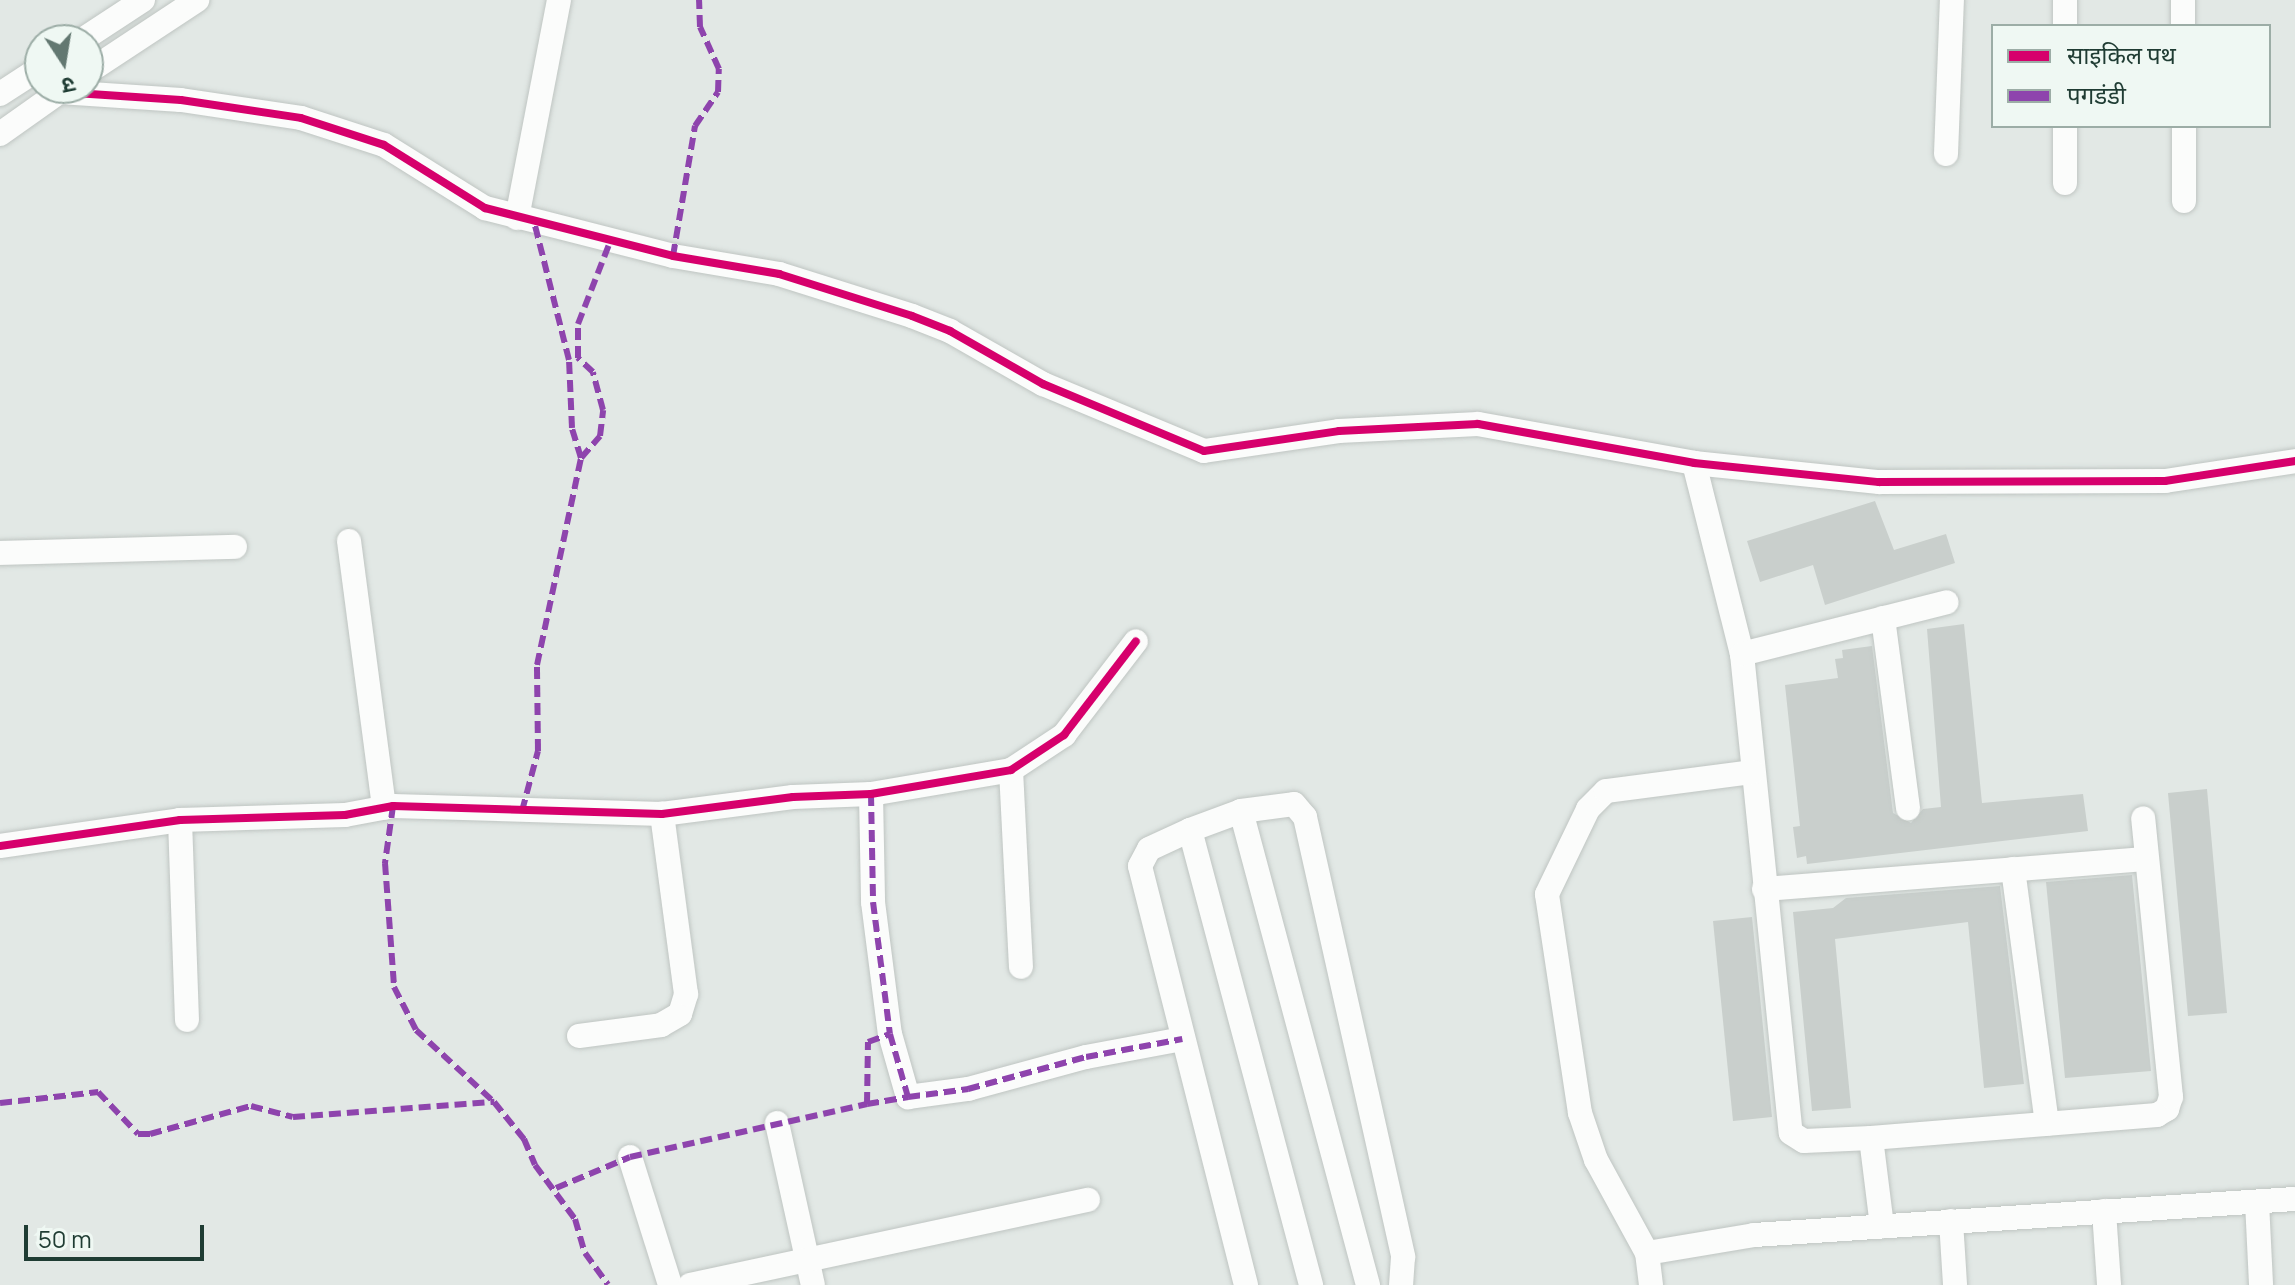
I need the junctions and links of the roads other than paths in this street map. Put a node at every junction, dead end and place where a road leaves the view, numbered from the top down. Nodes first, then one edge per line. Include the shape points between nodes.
1 (143, 0) edge
2 (197, 0) edge
3 (559, 0) edge
4 (1952, 0) edge
5 (2065, 0) edge
6 (2183, 0) edge
7 (2065, 24) edge
8 (2183, 24) edge
9 (104, 26) edge
10 (104, 61) edge
11 (24, 78) edge
12 (0, 94) edge
13 (104, 94) edge
14 (42, 104) edge
15 (2065, 128) edge
16 (2184, 128) edge
17 (0, 134) edge
18 (1946, 154) dead end
19 (2065, 183) dead end
20 (2184, 201) dead end
21 (517, 218) junction
22 (2295, 461) edge
23 (1694, 463) junction
24 (349, 541) dead end
25 (235, 547) dead end
26 (0, 553) edge
27 (1947, 602) dead end
28 (1883, 618) junction
29 (1136, 641) dead end
30 (1742, 654) junction
31 (1011, 770) junction
32 (1753, 772) junction
33 (871, 794) junction
34 (384, 808) junction
35 (1908, 808) dead end
36 (1241, 811) junction
37 (662, 814) junction
38 (2143, 818) dead end
39 (180, 820) junction
40 (1190, 830) junction
41 (0, 846) edge
42 (2146, 859) junction
43 (2013, 869) junction
44 (1764, 889) junction
45 (1021, 967) dead end
46 (187, 1020) dead end
47 (579, 1036) dead end
48 (1182, 1039) junction
49 (777, 1123) dead end
50 (2047, 1124) junction
51 (1871, 1138) junction
52 (630, 1157) dead end
53 (2295, 1199) edge
54 (1088, 1200) dead end
55 (2257, 1202) junction
56 (2104, 1211) junction
57 (1951, 1221) junction
58 (1882, 1226) junction
59 (1647, 1253) junction
60 (810, 1274) edge
61 (670, 1285) edge
62 (690, 1285) edge
63 (1246, 1285) edge
64 (1311, 1285) edge
65 (1368, 1285) edge
66 (1401, 1285) edge
67 (1651, 1285) edge
68 (1955, 1285) edge
69 (2109, 1285) edge
70 (2261, 1285) edge

1 - 9 street
2 - 10 street
3 - 21 street
4 - 18 street
5 - 7 street
6 - 8 street
11 - 12 street
13 - 21 street via 301,118 384,145 485,208
14 - 17 street
15 - 19 street
16 - 20 street
21 - 23 street via 595,232 673,256 779,274 912,316 950,331 1043,384 1204,451 1339,431 1478,424
22 - 23 street via 2165,481 1894,482
23 - 30 street
24 - 34 street
25 - 26 street
27 - 28 street
28 - 30 street
28 - 35 street
29 - 31 street via 1064,735
30 - 32 street
31 - 33 street
31 - 45 street
32 - 44 street
32 - 59 street via 1606,791 1588,809 1547,894 1580,1113 1596,1160
33 - 37 street via 793,797
33 - 48 street via 873,902 890,1034 908,1097 968,1089 1086,1057
34 - 37 street
34 - 39 street via 345,815
36 - 40 street
36 - 65 street
36 - 66 street via 1294,804 1305,817 1403,1257
37 - 47 street via 686,994 680,1014 661,1025
38 - 42 street
39 - 41 street
39 - 46 street
40 - 48 street via 1149,849 1140,866
40 - 64 street
42 - 43 street
42 - 50 street via 2171,1097 2167,1109 2157,1115
43 - 44 street
43 - 50 street
44 - 51 street via 1791,1133 1804,1141
48 - 63 street
49 - 60 street
50 - 51 street
51 - 58 street
52 - 61 street
53 - 55 street
54 - 60 street
55 - 56 street
55 - 70 street
56 - 57 street
56 - 69 street
57 - 58 street
57 - 68 street
58 - 59 street via 1754,1235
59 - 67 street
60 - 62 street

